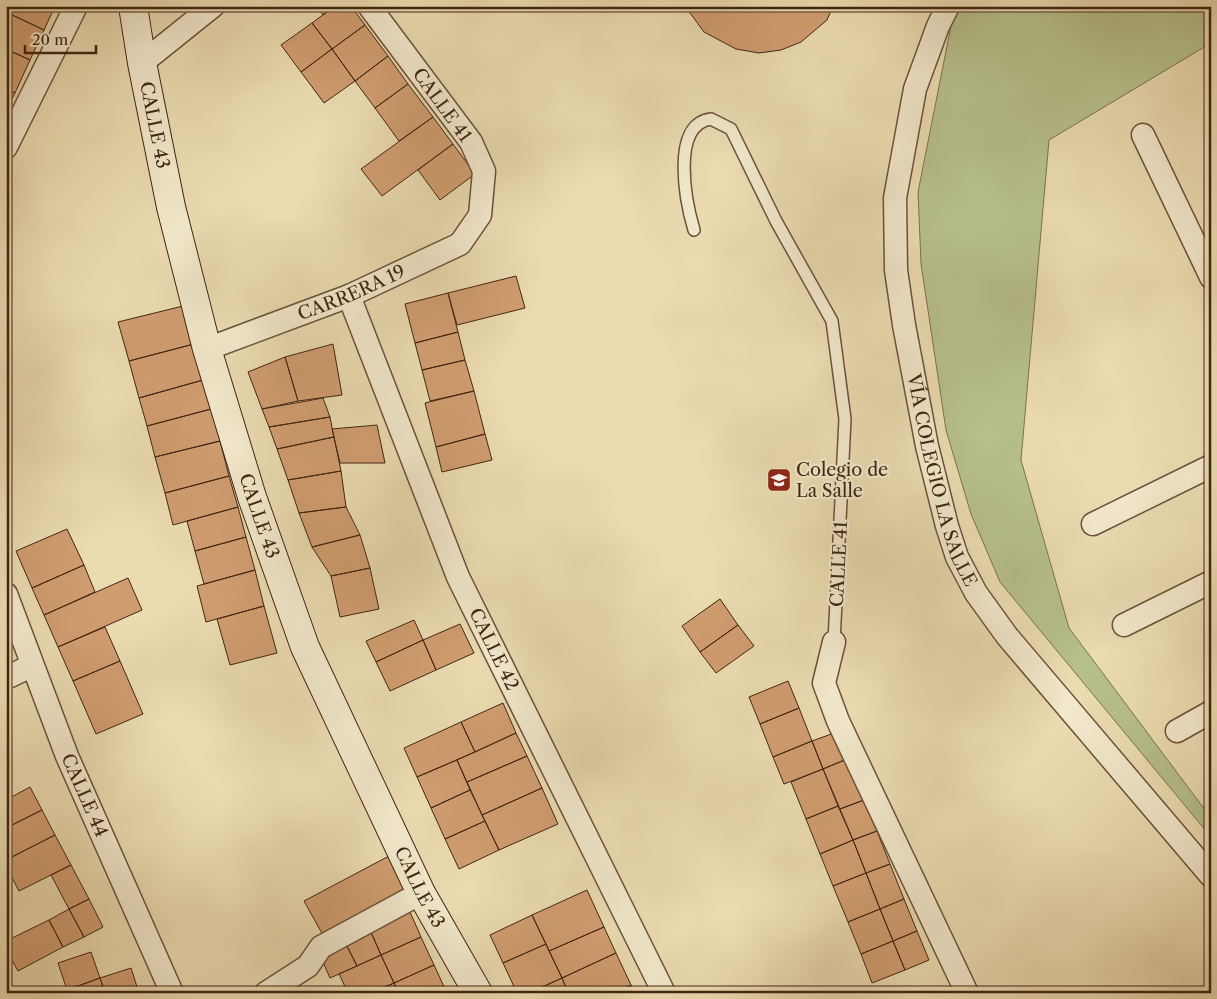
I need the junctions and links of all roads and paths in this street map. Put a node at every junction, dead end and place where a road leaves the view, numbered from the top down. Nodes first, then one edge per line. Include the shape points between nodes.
1 (76, 6) edge
2 (132, 6) edge
3 (213, 6) edge
4 (369, 6) edge
5 (948, 6) edge
6 (142, 63) junction
7 (1142, 135) dead end
8 (6, 147) edge
9 (480, 215) joint
10 (694, 230) dead end
11 (1211, 277) edge
12 (349, 296) junction
13 (207, 349) junction
14 (1211, 466) edge
15 (1093, 524) dead end
16 (1211, 582) edge
17 (6, 594) edge
18 (1124, 625) dead end
19 (834, 642) joint
20 (31, 666) junction
21 (6, 678) edge
22 (1211, 712) edge
23 (1177, 730) dead end
24 (1211, 876) edge
25 (421, 893) junction
26 (172, 993) edge
27 (266, 993) edge
28 (478, 993) edge
29 (664, 993) edge
30 (967, 993) edge

1 - 8 street
2 - 6 street, CALLE 43
3 - 6 street
4 - 9 street, CALLE 41 via 471,142 484,172
5 - 24 street, VÍA COLEGIO LA SALLE via 914,90 895,198 896,270 904,325 927,446 950,534 957,557 976,592 1007,636
6 - 13 street, CALLE 43 via 171,207
7 - 11 street
9 - 12 street, CARRERA 19 via 460,244
10 - 19 lane, CALLE 41 via 686,201 683,169 690,133 700,122 712,119 731,130 776,221 832,321 845,419
12 - 13 street, CARRERA 19
12 - 29 street, CALLE 42 via 458,577
13 - 25 street, CALLE 43 via 252,498 304,643
14 - 15 street
16 - 18 street
17 - 20 street, CALLE 44
19 - 30 street, CALLE 41 via 824,683 838,722
20 - 21 street
20 - 26 street, CALLE 44 via 67,756
22 - 23 street
25 - 27 street via 321,947 308,966
25 - 28 street, CALLE 43

